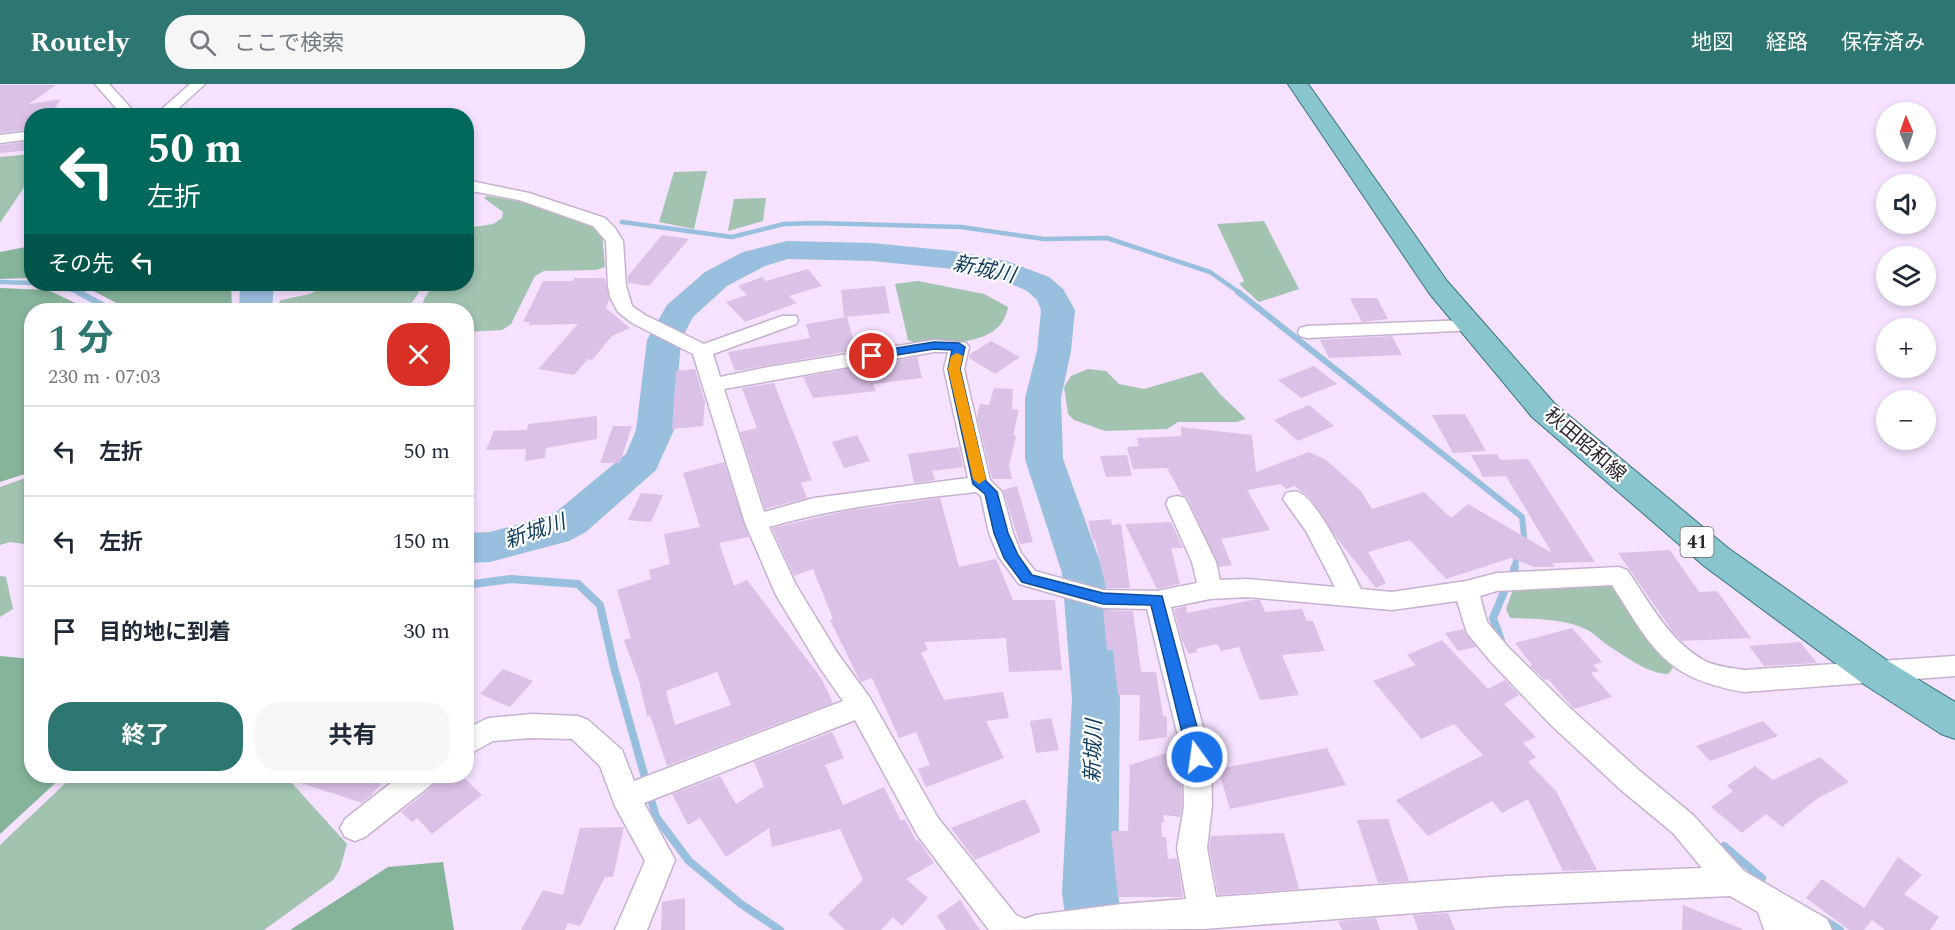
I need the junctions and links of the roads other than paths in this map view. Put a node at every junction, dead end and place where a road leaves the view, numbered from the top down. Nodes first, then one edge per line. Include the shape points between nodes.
1 (102, 84) edge
2 (198, 84) edge
3 (1298, 84) edge
4 (124, 108) edge
5 (170, 108) edge
6 (24, 136) edge
7 (0, 139) edge
8 (474, 186) edge
9 (789, 320) dead end
10 (1469, 326) junction
11 (1307, 332) dead end
12 (697, 347) junction
13 (712, 385) junction
14 (980, 484) junction
15 (1294, 498) dead end
16 (1177, 504) dead end
17 (756, 523) junction
18 (1210, 590) junction
19 (1466, 590) junction
20 (1353, 597) junction
21 (1157, 600) junction
22 (1955, 666) edge
23 (1875, 672) junction
24 (861, 706) junction
25 (1955, 722) edge
26 (474, 739) edge
27 (412, 783) edge
28 (624, 797) junction
29 (355, 828) dead end
30 (1733, 881) junction
31 (1769, 902) junction
32 (1204, 914) junction
33 (1031, 929) edge
34 (631, 930) edge
35 (1780, 930) edge
36 (1816, 930) edge

1 - 4 street
2 - 5 street
3 - 10 main road, 秋田昭和線 / 41
6 - 7 street
8 - 12 street via 523,196 606,227 615,241 616,290 625,310
9 - 12 street
10 - 11 street
10 - 23 main road, 秋田昭和線 / 41 via 1543,410 1595,456 1716,557
12 - 13 street
13 - 14 street via 934,346 959,347 954,369
13 - 17 street
14 - 17 street via 825,504
14 - 21 street via 991,492 1011,558 1027,578 1103,598
15 - 20 street via 1315,526
16 - 18 street via 1204,562
17 - 24 street via 784,588
18 - 20 street via 1247,588
18 - 21 street
19 - 20 street via 1392,601
19 - 23 street via 1497,582 1619,576 1672,652 1692,668 1723,679 1744,681
19 - 30 street via 1476,626 1500,655 1570,725 1683,824
21 - 32 street via 1197,757 1198,806 1192,848
22 - 23 street
23 - 25 main road, 秋田昭和線 / 41
24 - 28 street
24 - 33 street via 928,827 1005,926
26 - 28 street via 488,730 532,726 578,728 612,759
27 - 29 street
28 - 34 street via 660,860
30 - 31 street
30 - 32 street via 1507,891
31 - 35 street
31 - 36 street
32 - 33 street

